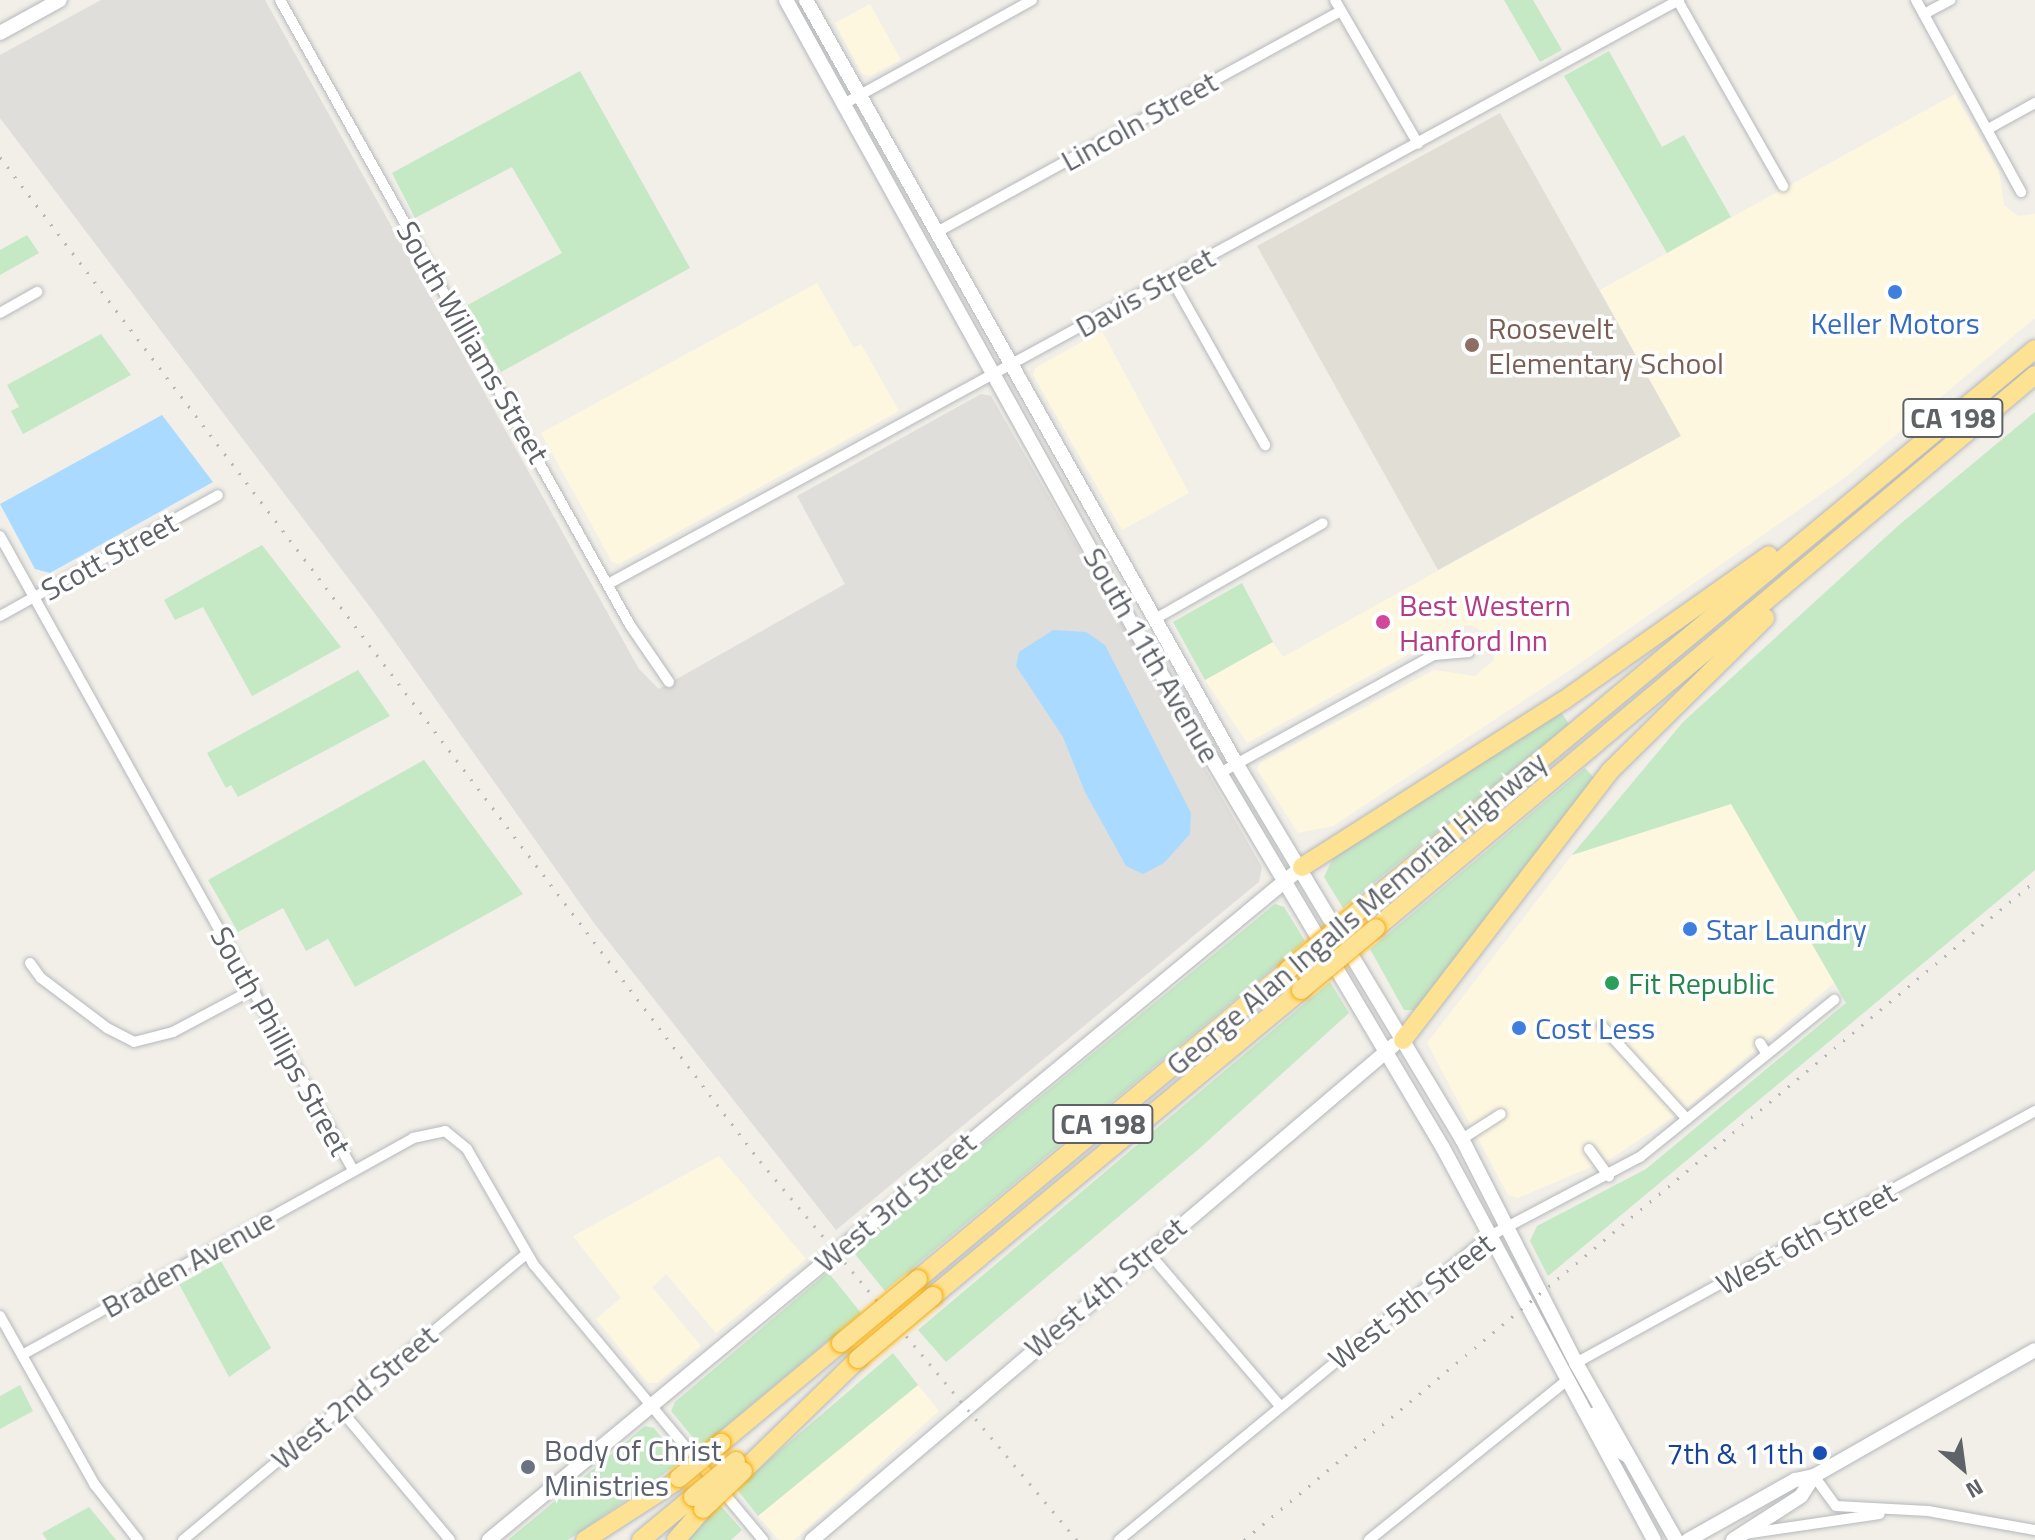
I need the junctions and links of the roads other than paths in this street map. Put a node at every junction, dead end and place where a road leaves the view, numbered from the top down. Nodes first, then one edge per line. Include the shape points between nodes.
1 (60, 0) edge
2 (280, 0) edge
3 (786, 0) edge
4 (806, 0) edge
5 (1032, 0) edge
6 (1335, 0) edge
7 (1679, 0) edge
8 (1916, 0) edge
9 (1950, 0) edge
10 (40, 5) edge
11 (1341, 11) junction
12 (1924, 14) junction
13 (0, 33) edge
14 (859, 96) junction
15 (2035, 103) edge
16 (842, 105) junction
17 (1988, 129) junction
18 (1418, 144) junction
19 (1783, 186) dead end
20 (2021, 192) dead end
21 (937, 232) junction
22 (1171, 278) junction
23 (37, 292) dead end
24 (0, 313) edge
25 (2035, 349) edge
26 (1013, 365) junction
27 (993, 375) junction
28 (2035, 375) edge
29 (1265, 445) dead end
30 (1871, 486) junction
31 (218, 495) dead end
32 (1889, 500) junction
33 (1323, 523) dead end
34 (0, 536) edge
35 (610, 583) junction
36 (34, 597) junction
37 (0, 616) edge
38 (1155, 619) junction
39 (1469, 652) dead end
40 (669, 682) dead end
41 (1236, 763) junction
42 (1220, 773) junction
43 (1302, 867) junction
44 (1283, 881) junction
45 (30, 963) dead end
46 (252, 990) junction
47 (1834, 1000) dead end
48 (1602, 1026) dead end
49 (1403, 1040) junction
50 (1760, 1043) dead end
51 (1386, 1050) junction
52 (1767, 1054) junction
53 (2035, 1111) edge
54 (1501, 1114) dead end
55 (1687, 1119) junction
56 (1462, 1139) junction
57 (1589, 1149) dead end
58 (353, 1170) junction
59 (1609, 1177) junction
60 (1507, 1227) junction
61 (1488, 1237) junction
62 (1148, 1252) junction
63 (526, 1254) junction
64 (1528, 1313) junction
65 (0, 1316) edge
66 (2035, 1350) edge
67 (22, 1355) junction
68 (1576, 1363) junction
69 (1565, 1382) junction
70 (650, 1405) junction
71 (1279, 1405) junction
72 (340, 1409) junction
73 (1632, 1459) junction
74 (1814, 1476) junction
75 (677, 1480) junction
76 (698, 1503) junction
77 (1904, 1511) junction
78 (2035, 1530) edge
79 (1383, 1536) edge
80 (1738, 1537) edge
81 (138, 1540) edge
82 (183, 1540) edge
83 (450, 1540) edge
84 (489, 1540) edge
85 (585, 1540) edge
86 (606, 1540) edge
87 (641, 1540) edge
88 (676, 1540) edge
89 (763, 1540) edge
90 (812, 1540) edge
91 (1119, 1540) edge
92 (1369, 1540) edge
93 (1654, 1540) edge
94 (1676, 1540) edge
95 (1688, 1540) edge

1 - 10 main road
2 - 35 street, South Williams Street
3 - 16 main road, South 11th Avenue
4 - 14 main road, South 11th Avenue
5 - 14 street
6 - 11 street
7 - 18 street, Davis Street
7 - 19 street
8 - 12 street
9 - 12 street
10 - 13 main road
11 - 18 street
11 - 21 street, Lincoln Street
12 - 17 street
14 - 16 street
14 - 21 main road, South 11th Avenue
15 - 17 street
16 - 27 main road, South 11th Avenue
17 - 20 street
18 - 22 street, Davis Street
21 - 26 main road, South 11th Avenue
22 - 26 street, Davis Street
22 - 29 street
23 - 24 street
25 - 30 highway, George Alan Ingalls Memorial Highway / CA 198
26 - 27 street, Davis Street
26 - 38 main road, South 11th Avenue
27 - 35 street, Davis Street
27 - 42 main road, South 11th Avenue
28 - 32 highway, George Alan Ingalls Memorial Highway / CA 198
30 - 43 highway via 1563,701
30 - 75 highway, George Alan Ingalls Memorial Highway / CA 198, bridge
31 - 36 street, Scott Street
32 - 49 highway via 1642,735 1569,821
32 - 76 highway, George Alan Ingalls Memorial Highway / CA 198, bridge via 858,1359
33 - 38 street
34 - 36 street, South Phillips Street
35 - 40 street, South Williams Street
36 - 37 street, Scott Street
36 - 46 street, South Phillips Street
38 - 41 main road, South 11th Avenue
39 - 41 street via 1434,655
41 - 42 street
41 - 43 main road, South 11th Avenue
42 - 44 main road, South 11th Avenue
43 - 44 main road, West 3rd Street
43 - 49 main road, South 11th Avenue
44 - 51 main road, South 11th Avenue
44 - 70 main road, West 3rd Street
45 - 46 street via 41,978 134,1042 173,1032
46 - 58 street, South Phillips Street
47 - 52 street, West 5th Street
48 - 55 street
49 - 51 main road, West 4th Street
49 - 56 main road, South 11th Avenue
50 - 52 street
51 - 61 main road, South 11th Avenue
51 - 62 main road, West 4th Street
52 - 55 street, West 5th Street
53 - 68 street, West 6th Street
54 - 56 street
55 - 59 street, West 5th Street
56 - 60 main road, South 11th Avenue
57 - 59 street
58 - 63 street, South Phillips Street via 428,1132 450,1133 467,1149
58 - 67 street, Braden Avenue
59 - 60 street, West 5th Street
60 - 61 street, West 5th Street
60 - 68 main road, South 11th Avenue
61 - 64 main road, South 11th Avenue
61 - 71 street, West 5th Street
62 - 71 street
62 - 90 main road, West 4th Street
63 - 70 street, South Phillips Street
63 - 72 street, West 2nd Street
64 - 68 main road via 1541,1320 1560,1355
64 - 69 main road
65 - 67 street
66 - 74 main road
67 - 81 street via 95,1485
68 - 73 main road
69 - 73 main road via 1579,1384 1613,1447
69 - 79 street
69 - 93 main road
70 - 84 main road, West 3rd Street
70 - 89 street, South Phillips Street
71 - 91 street, West 5th Street
72 - 82 street, West 2nd Street
72 - 83 street
73 - 94 main road
74 - 77 street via 1836,1506
74 - 80 main road via 1801,1496
74 - 95 main road via 1795,1480
75 - 85 highway
75 - 86 highway, George Alan Ingalls Memorial Highway / CA 198
76 - 87 highway, George Alan Ingalls Memorial Highway / CA 198
76 - 88 highway
77 - 78 street
77 - 80 street
79 - 92 street

